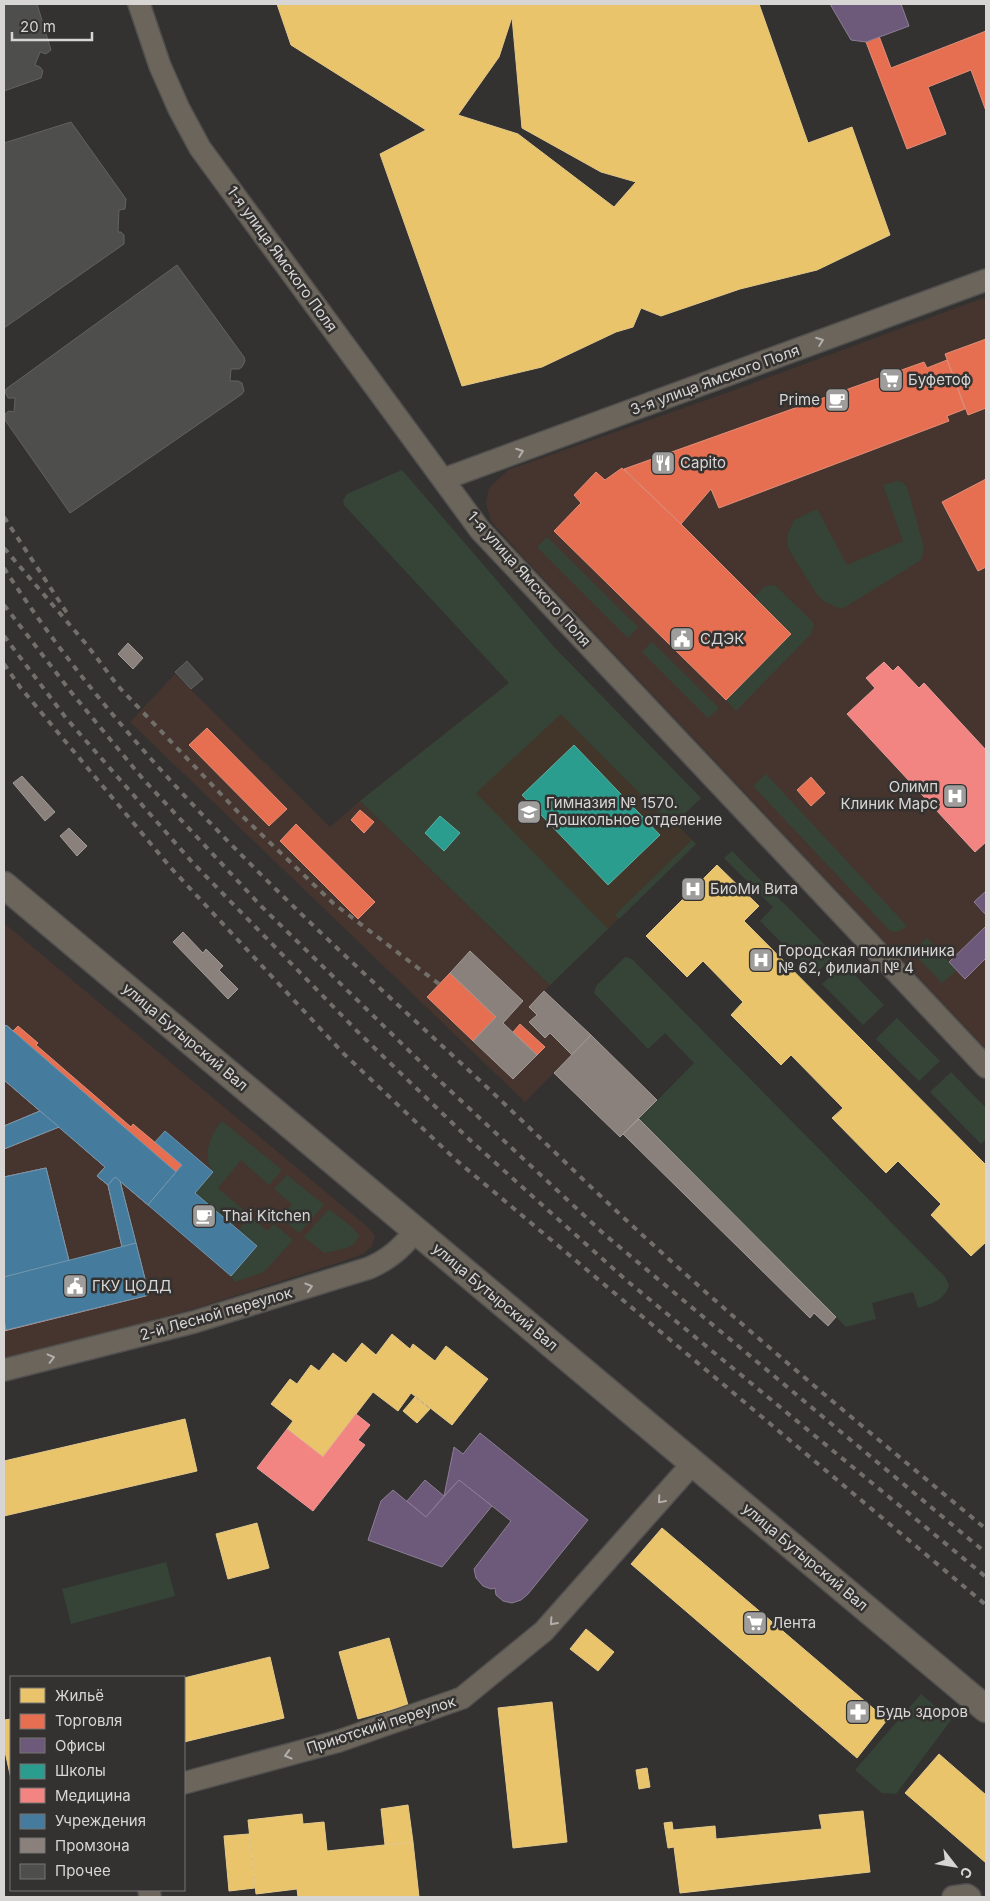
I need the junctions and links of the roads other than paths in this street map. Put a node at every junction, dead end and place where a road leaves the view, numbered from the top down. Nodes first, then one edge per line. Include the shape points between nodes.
1 (139, 4) edge
2 (986, 280) edge
3 (444, 480) junction
4 (4, 885) edge
5 (986, 1068) edge
6 (416, 1232) junction
7 (4, 1370) edge
8 (693, 1463) junction
9 (986, 1709) edge
10 (185, 1783) edge
11 (954, 1897) edge
12 (970, 1897) edge

1 - 3 street, 1-я улица Ямского Поля via 160,66 200,148
3 -> 2 street, 3-я улица Ямского Поля
3 - 5 street, 1-я улица Ямского Поля via 480,530
4 - 6 street, улица Бутырский Вал
7 -> 6 street, 2-й Лесной переулок via 194,1322 369,1268 386,1260
6 - 8 street, улица Бутырский Вал
8 - 9 street, улица Бутырский Вал
8 -> 10 street, Приютский переулок via 544,1631 462,1698 339,1741
11 - 12 street

